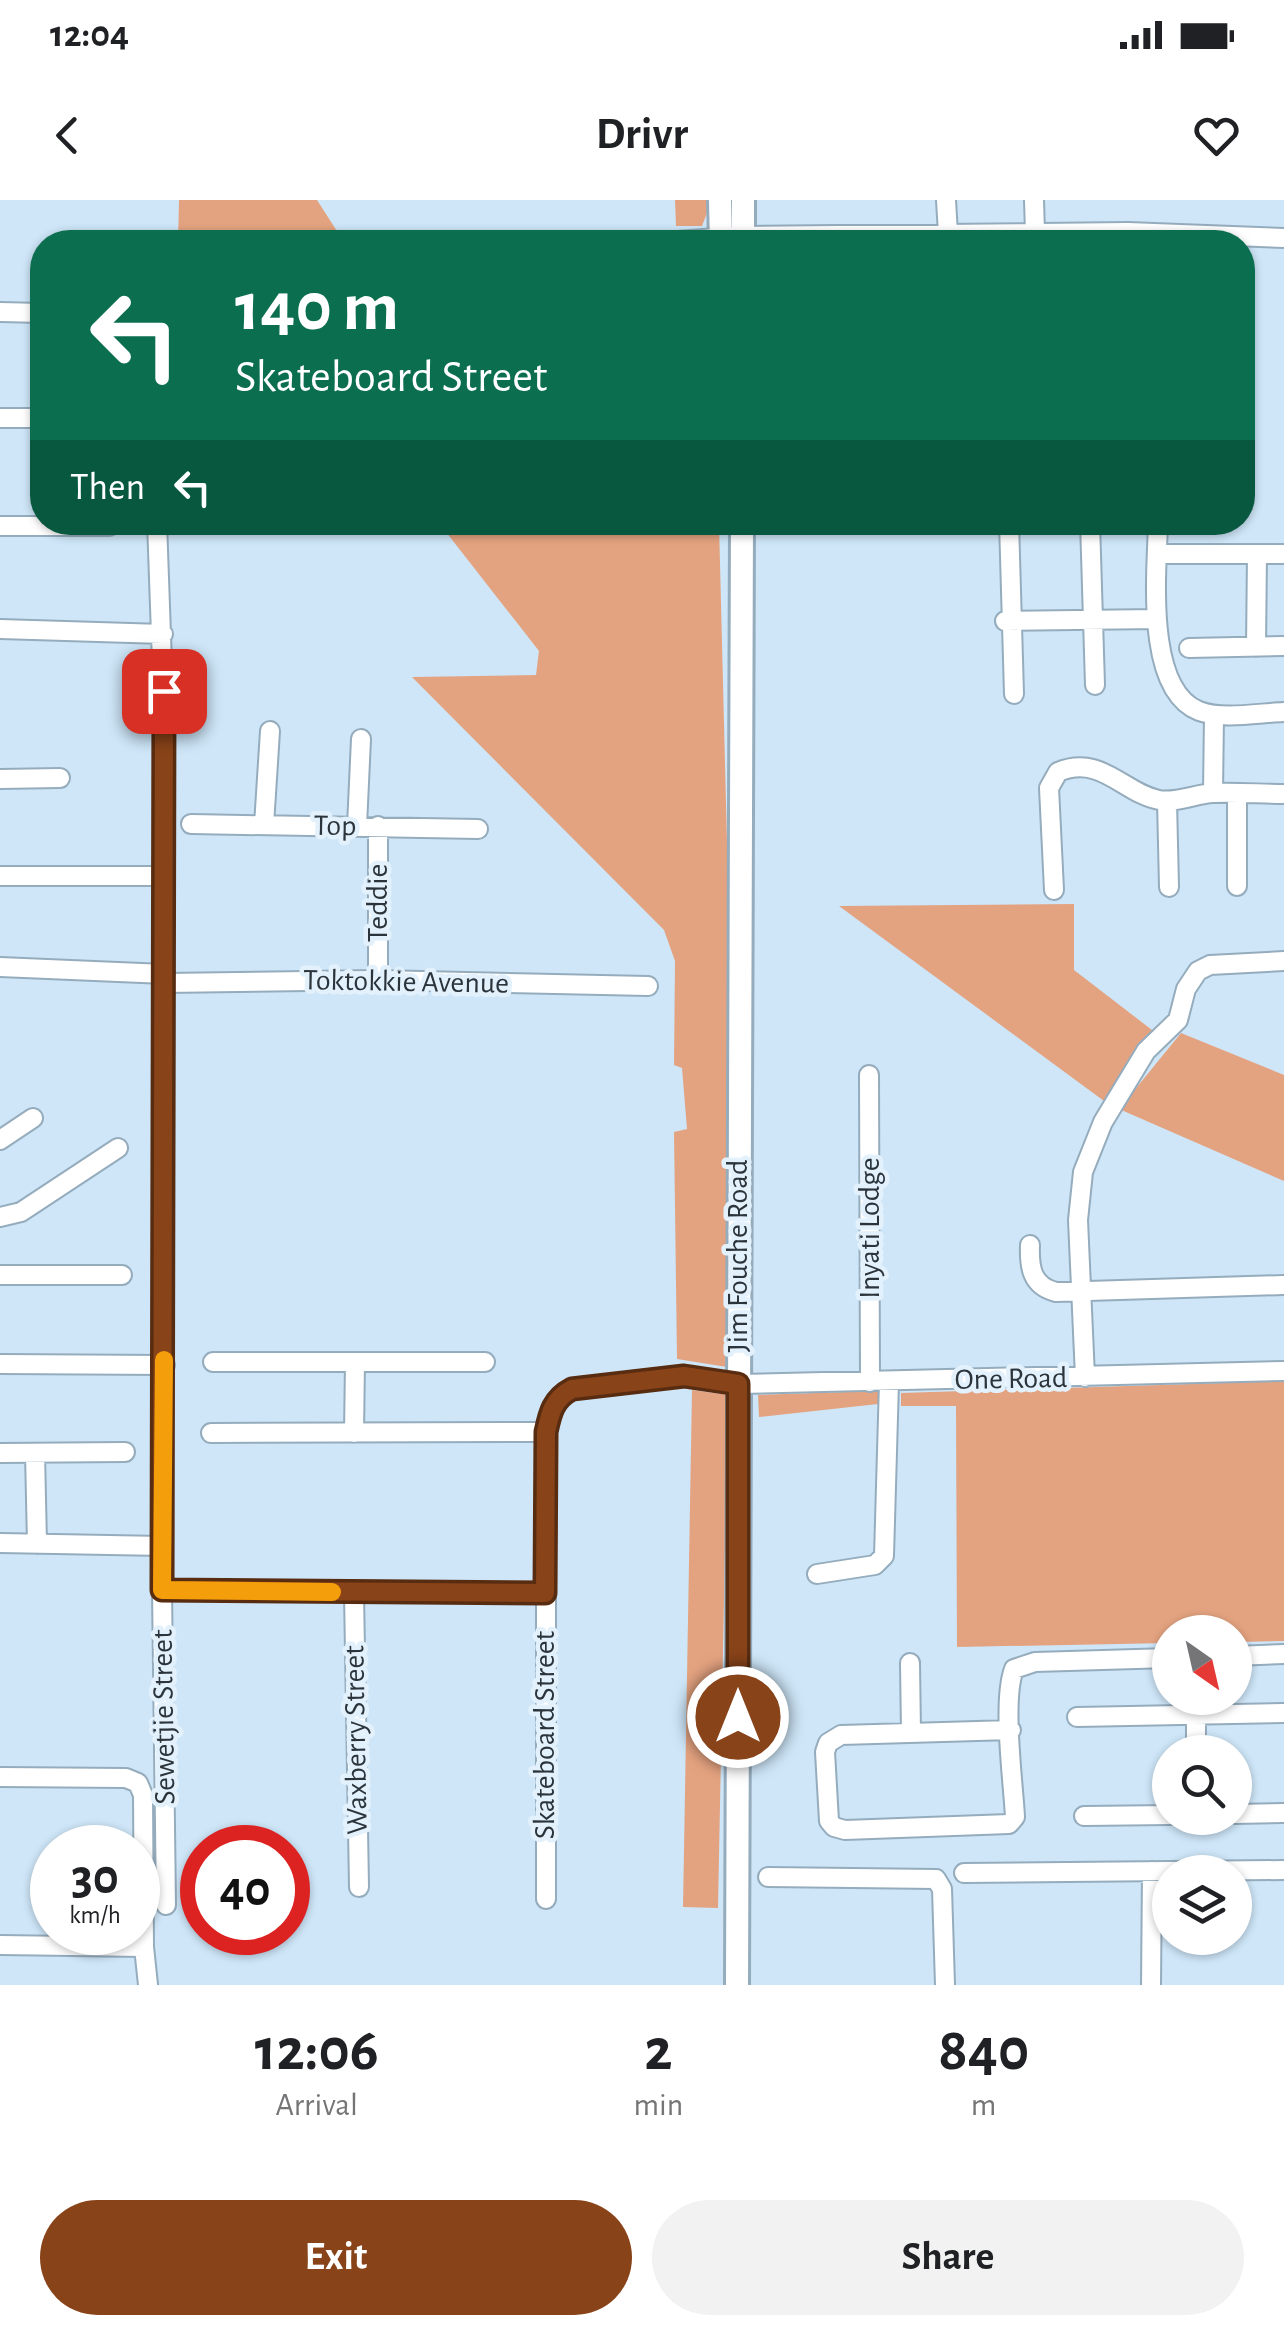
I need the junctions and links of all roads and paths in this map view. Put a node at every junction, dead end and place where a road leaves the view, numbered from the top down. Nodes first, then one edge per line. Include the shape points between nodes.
1 (720, 200) edge
2 (743, 200) edge
3 (946, 200) edge
4 (1034, 200) edge
5 (729, 230) edge
6 (735, 230) edge
7 (948, 230) edge
8 (1035, 230) edge
9 (1255, 238) edge
10 (1284, 238) edge
11 (0, 312) edge
12 (30, 313) edge
13 (0, 418) edge
14 (30, 418) edge
15 (0, 526) edge
16 (30, 526) edge
17 (159, 535) edge
18 (739, 535) edge
19 (1010, 535) edge
20 (1091, 535) edge
21 (1158, 535) edge
22 (1158, 554) junction
23 (1257, 554) junction
24 (1284, 554) edge
25 (1157, 619) junction
26 (1008, 620) junction
27 (1094, 620) junction
28 (0, 629) edge
29 (163, 634) junction
30 (1284, 646) edge
31 (1256, 647) junction
32 (1189, 648) dead end
33 (1096, 685) dead end
34 (1014, 694) dead end
35 (1284, 712) edge
36 (1214, 714) junction
37 (270, 730) dead end
38 (361, 740) dead end
39 (60, 778) dead end
40 (0, 779) edge
41 (1213, 793) junction
42 (1284, 794) edge
43 (1237, 795) junction
44 (1167, 801) junction
45 (191, 824) dead end
46 (264, 825) junction
47 (357, 826) junction
48 (378, 826) junction
49 (478, 829) dead end
50 (0, 876) edge
51 (164, 876) junction
52 (1237, 886) dead end
53 (1169, 888) dead end
54 (1054, 890) dead end
55 (1284, 961) edge
56 (0, 968) edge
57 (165, 978) junction
58 (378, 980) junction
59 (648, 986) dead end
60 (869, 1075) dead end
61 (33, 1118) dead end
62 (0, 1140) edge
63 (118, 1148) dead end
64 (0, 1217) edge
65 (1030, 1244) dead end
66 (0, 1275) edge
67 (122, 1275) dead end
68 (1284, 1285) edge
69 (1080, 1290) junction
70 (213, 1362) dead end
71 (355, 1362) junction
72 (485, 1362) dead end
73 (0, 1364) edge
74 (164, 1365) junction
75 (1284, 1371) edge
76 (1085, 1377) junction
77 (880, 1382) junction
78 (738, 1384) junction
79 (546, 1432) junction
80 (211, 1433) dead end
81 (354, 1433) junction
82 (125, 1452) dead end
83 (0, 1453) edge
84 (35, 1453) junction
85 (0, 1543) edge
86 (37, 1544) junction
87 (164, 1546) junction
88 (817, 1574) dead end
89 (162, 1590) junction
90 (354, 1593) junction
91 (545, 1593) junction
92 (1284, 1654) edge
93 (1252, 1655) edge
94 (1152, 1659) edge
95 (910, 1663) dead end
96 (1284, 1713) edge
97 (1252, 1714) edge
98 (1196, 1715) joint
99 (1078, 1717) dead end
100 (1010, 1730) junction
101 (911, 1733) junction
102 (1196, 1735) edge
103 (0, 1778) edge
104 (1284, 1813) edge
105 (1252, 1814) edge
106 (1152, 1815) edge
107 (1084, 1816) dead end
108 (143, 1825) edge
109 (1252, 1870) edge
110 (1284, 1870) edge
111 (1152, 1871) joint
112 (964, 1873) dead end
113 (768, 1877) dead end
114 (359, 1887) dead end
115 (546, 1899) dead end
116 (166, 1905) dead end
117 (0, 1945) edge
118 (30, 1945) edge
119 (145, 1955) edge
120 (148, 1985) edge
121 (736, 1985) edge
122 (945, 1985) edge
123 (1151, 1985) edge

1 - 5 street
2 - 6 street
3 - 7 street
4 - 8 street
9 - 10 street
11 - 12 street
13 - 14 street
15 - 16 street
17 - 29 street, Sewetjie Street
18 - 78 street, Jim Fouche Road
19 - 26 street
20 - 27 street
21 - 22 street
22 - 23 street
22 - 25 street
23 - 24 street
23 - 31 street
25 - 27 street
25 - 36 street via 1171,686 1193,708
26 - 27 street
26 - 34 street
27 - 33 street
28 - 29 street
29 - 51 street, Sewetjie Street
30 - 31 street
31 - 32 street
35 - 36 street
36 - 41 street
37 - 46 street
38 - 47 street
39 - 40 street
41 - 43 street
41 - 44 street
42 - 43 street
43 - 52 street
44 - 53 street
44 - 54 street via 1142,795 1108,773 1068,767 1058,772 1049,788
45 - 46 street, Top
46 - 47 street, Top
47 - 48 street, Top
48 - 49 street, Top
48 - 58 street, Teddie
50 - 51 street
51 - 57 street, Sewetjie Street
55 - 69 street via 1210,965 1192,977 1178,1020 1136,1068 1082,1172
56 - 57 street, Toktokkie Avenue
57 - 58 street, Toktokkie Avenue
57 - 74 street, Sewetjie Street
58 - 59 street, Toktokkie Avenue
60 - 77 street, Inyati Lodge
61 - 62 street
63 - 64 street via 20,1212
65 - 69 street via 1035,1281 1056,1292
66 - 67 street
68 - 69 street
69 - 76 street
70 - 71 street
71 - 72 street
71 - 81 street
73 - 74 street
74 - 87 street, Sewetjie Street
75 - 76 street, One Road
76 - 77 street, One Road
77 - 78 street, One Road
77 - 88 street, Inyati Lodge via 884,1556 875,1565
78 - 79 street, Skateboard Street via 684,1376 572,1389 554,1404
78 - 121 street, Jim Fouche Road
79 - 81 street
79 - 91 street, Skateboard Street
80 - 81 street
82 - 84 street
83 - 84 street
84 - 86 street
85 - 86 street
86 - 87 street
87 - 89 street, Sewetjie Street
89 - 90 street
89 - 116 street, Sewetjie Street
90 - 91 street
90 - 114 street, Waxberry Street
91 - 115 street, Skateboard Street
92 - 93 street
94 - 100 street via 1017,1666 1010,1682
95 - 101 street
96 - 97 street
98 - 99 street
98 - 102 street
100 - 101 street
100 - 101 street via 1015,1817 1009,1824 834,1827 827,1815 828,1743 841,1735
103 - 108 street via 126,1778 143,1794
104 - 105 street
106 - 107 street
109 - 110 street
111 - 112 street
111 - 123 street
113 - 122 street via 936,1879 942,1889
117 - 118 street
119 - 120 street

